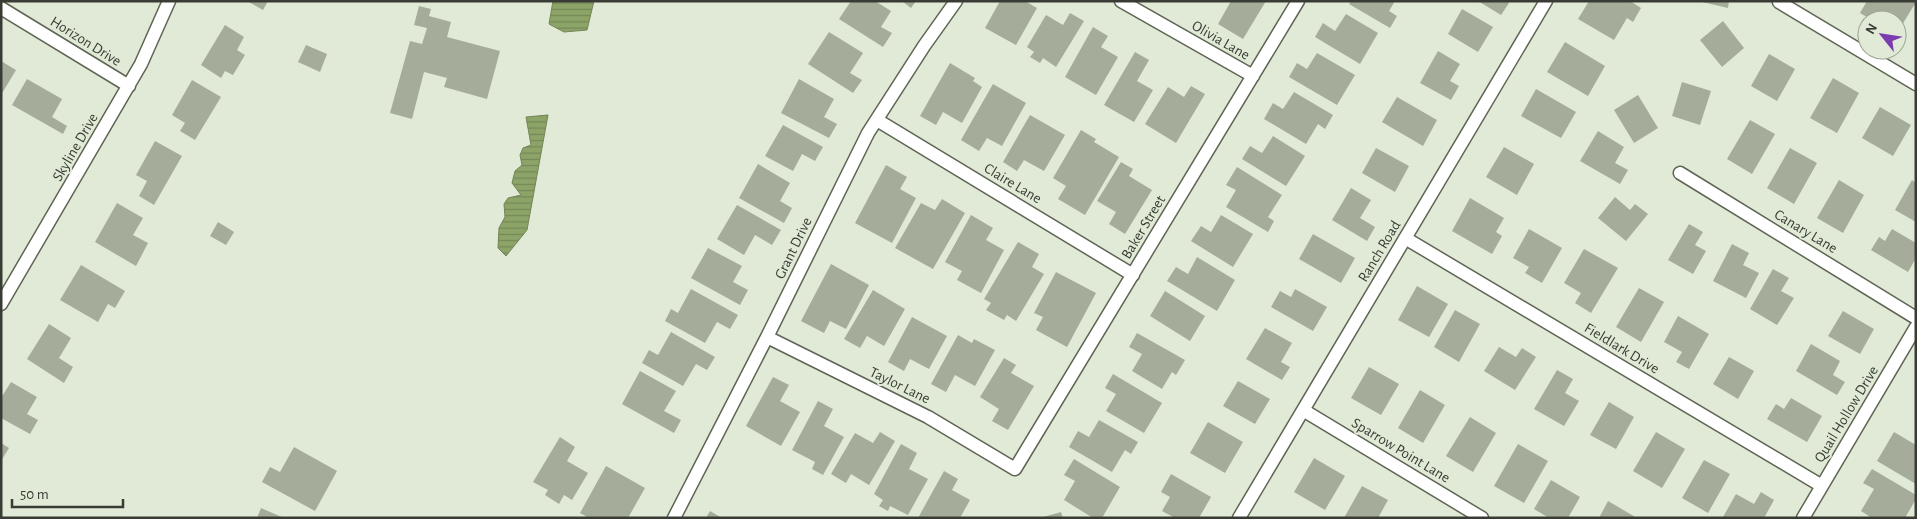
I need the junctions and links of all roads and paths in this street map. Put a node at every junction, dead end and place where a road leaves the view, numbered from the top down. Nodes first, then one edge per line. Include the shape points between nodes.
1 (169, 1) edge
2 (956, 1) edge
3 (1121, 1) edge
4 (1298, 1) edge
5 (1546, 1) edge
6 (1779, 2) edge
7 (1, 8) edge
8 (1253, 76) junction
9 (1916, 84) edge
10 (129, 86) junction
11 (876, 120) junction
12 (1680, 173) dead end
13 (1405, 238) junction
14 (1133, 275) junction
15 (1, 304) edge
16 (1916, 318) edge
17 (1916, 328) edge
18 (767, 337) junction
19 (1303, 410) junction
20 (1016, 468) joint
21 (1822, 486) junction
22 (674, 518) edge
23 (1239, 518) edge
24 (1482, 518) edge
25 (1803, 518) edge

1 - 10 street, Skyline Drive
2 - 11 street, Grant Drive
3 - 8 street, Olivia Lane
4 - 8 street, Baker Street
5 - 13 street, Ranch Road
6 - 9 street
7 - 10 street, Horizon Drive
8 - 14 street, Baker Street
10 - 15 street, Skyline Drive
11 - 14 street, Claire Lane
11 - 18 street, Grant Drive
12 - 16 street, Canary Lane
13 - 19 street, Ranch Road
13 - 21 street, Fieldlark Drive
14 - 20 street, Baker Street
17 - 21 street, Quail Hollow Drive
18 - 20 street, Taylor Lane via 928,417
18 - 22 street, Grant Drive
19 - 23 street, Ranch Road
19 - 24 street, Sparrow Point Lane
21 - 25 street, Quail Hollow Drive

